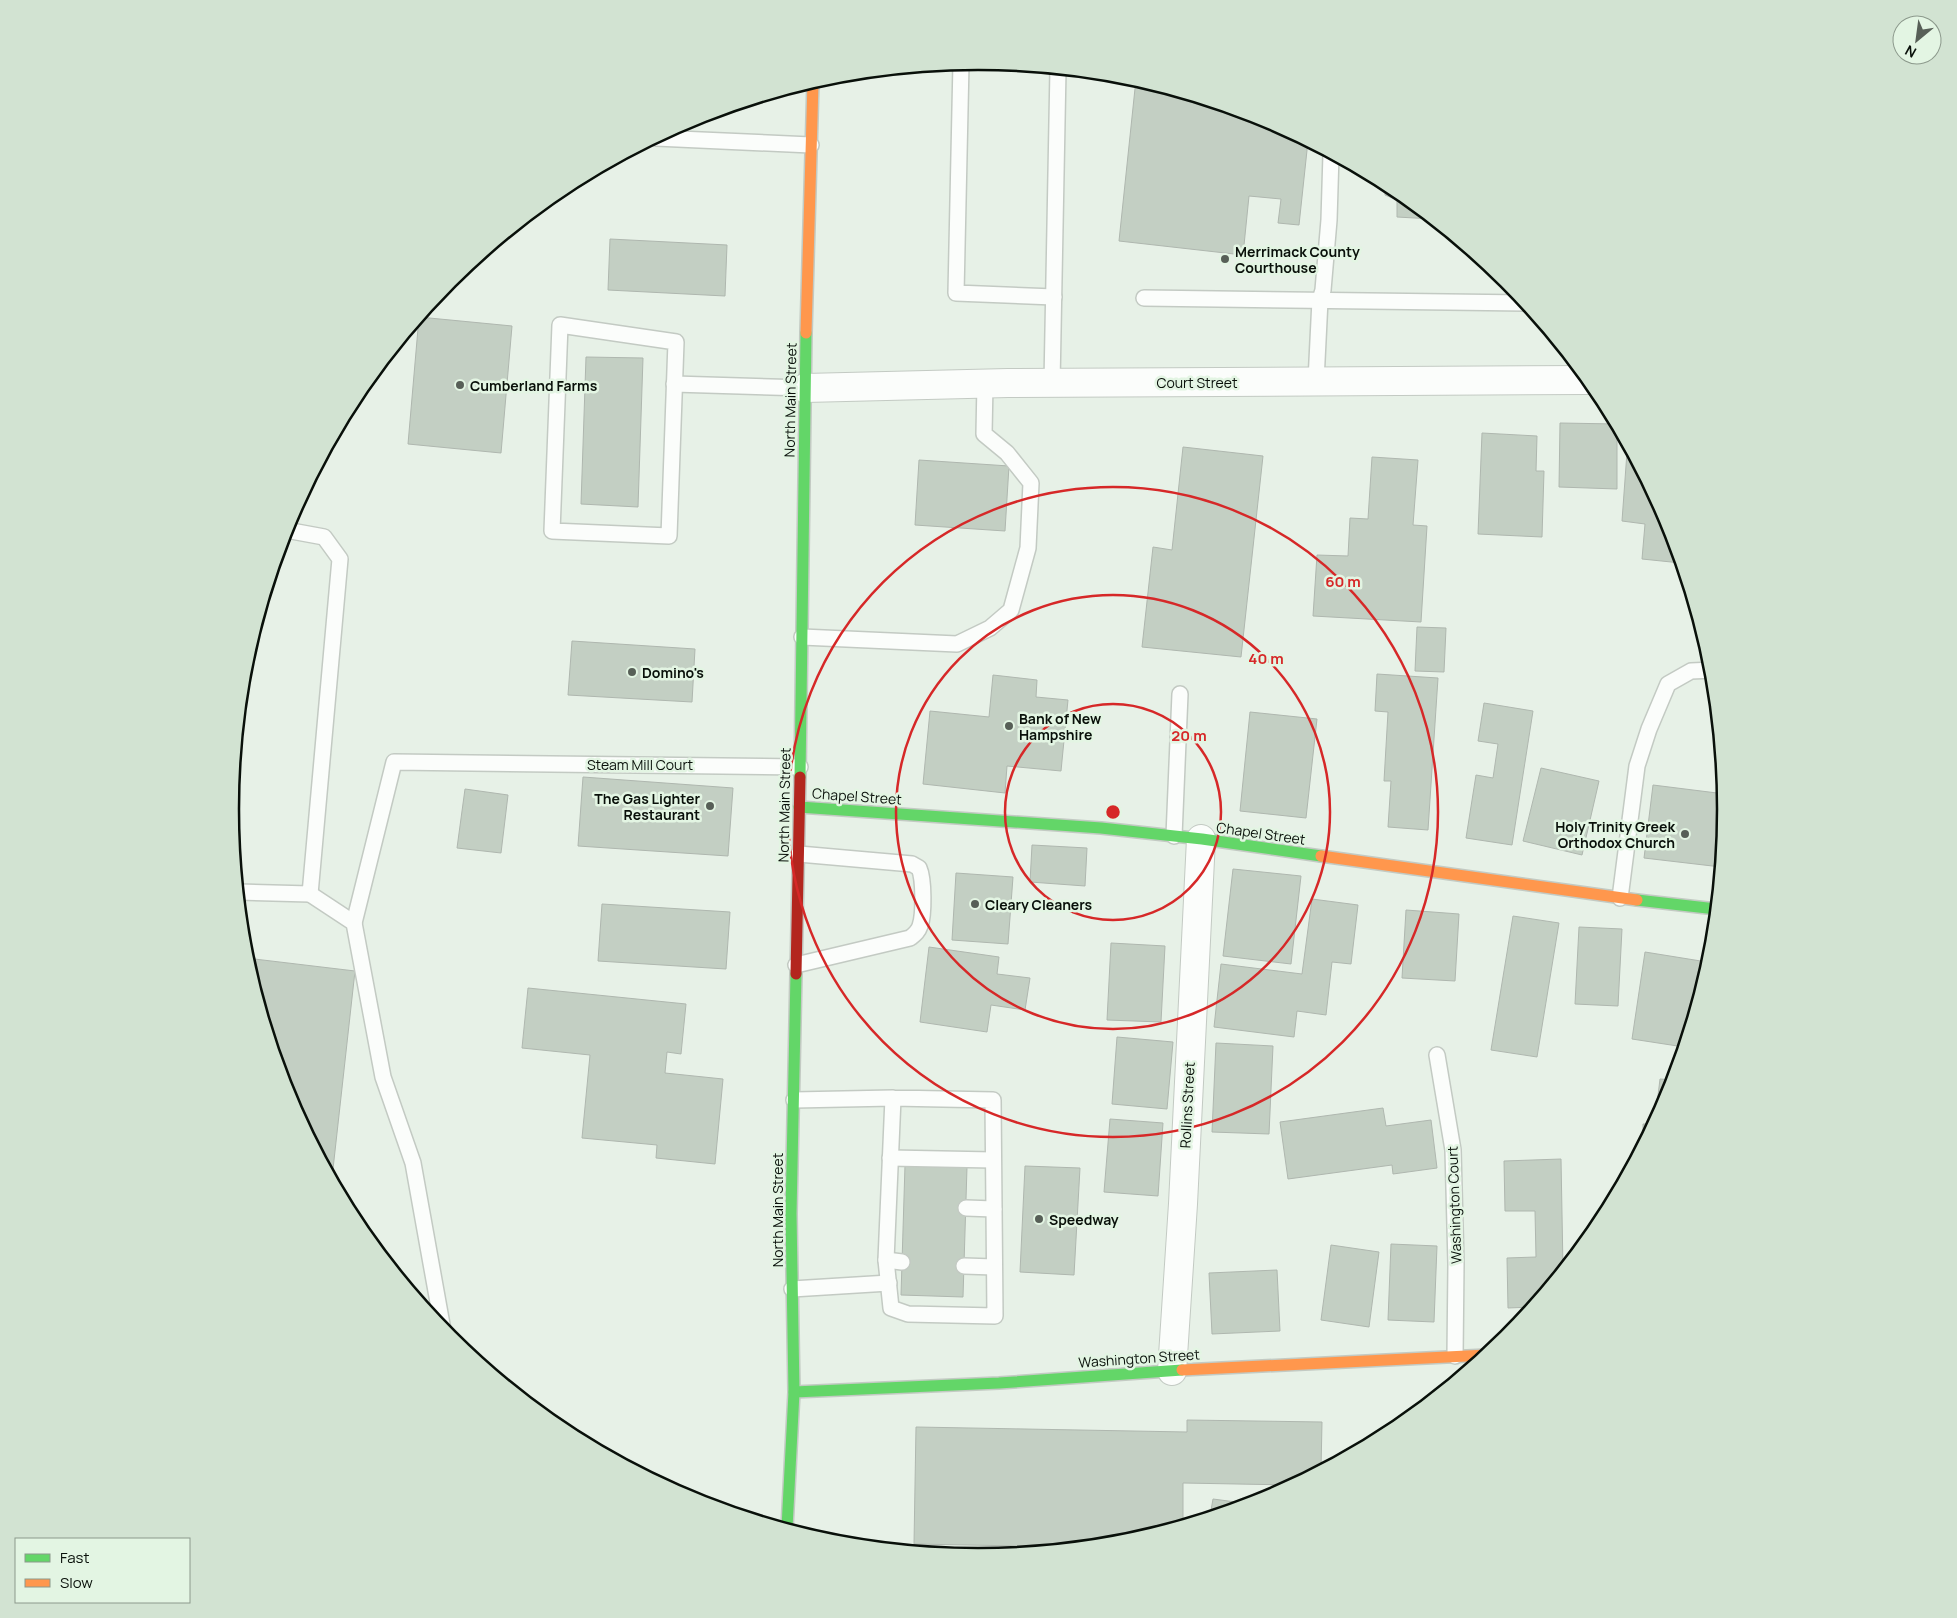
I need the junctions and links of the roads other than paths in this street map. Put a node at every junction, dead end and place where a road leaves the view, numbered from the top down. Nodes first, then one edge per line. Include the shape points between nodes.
1 (961, 71) edge
2 (1058, 75) edge
3 (813, 89) edge
4 (668, 139) edge
5 (811, 145) junction
6 (1331, 160) edge
7 (1054, 297) junction
8 (1144, 298) dead end
9 (1320, 300) junction
10 (1516, 303) edge
11 (1579, 378) edge
12 (1316, 381) junction
13 (1052, 383) junction
14 (674, 384) junction
15 (985, 384) junction
16 (804, 388) junction
17 (294, 531) edge
18 (802, 637) junction
19 (1704, 670) edge
20 (1180, 694) dead end
21 (800, 767) junction
22 (799, 807) junction
23 (1174, 836) junction
24 (1201, 839) junction
25 (798, 854) junction
26 (245, 892) edge
27 (310, 894) junction
28 (1620, 898) junction
29 (1710, 908) edge
30 (354, 923) junction
31 (796, 965) junction
32 (1437, 1055) dead end
33 (893, 1098) junction
34 (794, 1100) junction
35 (890, 1158) junction
36 (993, 1160) junction
37 (966, 1208) dead end
38 (994, 1209) junction
39 (886, 1260) junction
40 (902, 1262) dead end
41 (964, 1266) dead end
42 (994, 1267) junction
43 (889, 1283) junction
44 (792, 1289) junction
45 (440, 1315) edge
46 (1476, 1355) edge
47 (1455, 1356) junction
48 (1172, 1371) junction
49 (794, 1392) junction
50 (787, 1523) edge

1 - 7 lane via 956,293
2 - 7 lane
3 - 5 street, North Main Street
4 - 5 lane
5 - 16 street, North Main Street
6 - 9 lane via 1329,220
7 - 13 lane
8 - 9 lane
9 - 10 lane
9 - 12 lane
11 - 12 street, Court Street
12 - 13 street, Court Street
13 - 15 street, Court Street
14 - 14 lane via 676,342 560,325 552,531 669,536
14 - 16 lane
15 - 16 street, Court Street
15 - 18 lane via 984,434 1007,453 1030,483 1028,548 1011,610 990,628 957,644
16 - 18 street, North Main Street
17 - 27 lane via 324,537 340,559
18 - 21 street, North Main Street
19 - 28 lane via 1691,671 1668,684 1650,729 1637,766
20 - 23 lane
21 - 22 street, North Main Street
21 - 30 lane, Steam Mill Court via 394,762
22 - 23 street, Chapel Street via 1030,822
22 - 25 street, North Main Street
23 - 24 street, Chapel Street
24 - 28 street, Chapel Street
24 - 48 street, Rollins Street
25 - 31 street, North Main Street
25 - 31 lane via 912,864 919,868 922,876 921,924 910,938
26 - 27 lane
27 - 30 lane
28 - 29 street, Chapel Street
30 - 45 lane via 383,1077 413,1163
31 - 34 street, North Main Street
32 - 47 lane, Washington Court via 1454,1150
33 - 34 lane
33 - 35 lane
33 - 36 lane via 993,1100
34 - 44 street, North Main Street
35 - 36 lane
35 - 39 lane via 896,1207
36 - 38 lane
37 - 38 lane
38 - 42 lane
39 - 40 lane
39 - 43 lane
41 - 42 lane
42 - 43 lane via 995,1316 908,1314 891,1308
43 - 44 lane
44 - 49 street, North Main Street
46 - 47 street, Washington Street
47 - 48 street, Washington Street
48 - 49 street, Washington Street
49 - 50 street, North Main Street

